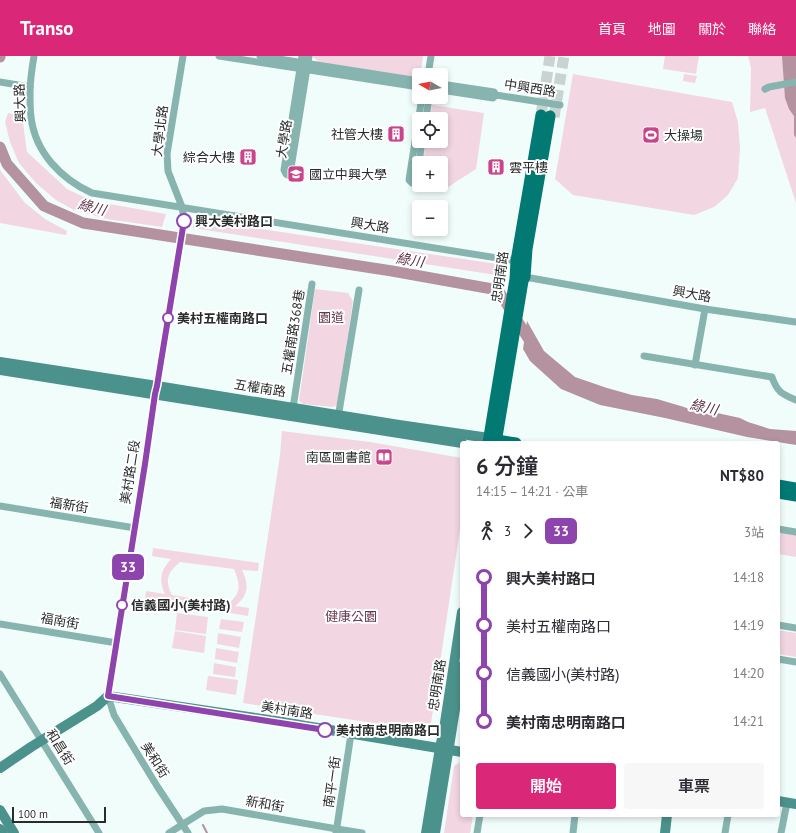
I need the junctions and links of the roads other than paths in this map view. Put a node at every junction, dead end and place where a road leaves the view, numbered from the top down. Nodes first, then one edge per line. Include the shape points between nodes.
1 (34, 56) edge
2 (183, 56) edge
3 (219, 56) edge
4 (260, 56) edge
5 (431, 56) edge
6 (304, 63) edge
7 (429, 68) edge
8 (412, 80) edge
9 (2, 82) edge
10 (796, 82) edge
11 (448, 85) edge
12 (412, 86) edge
13 (30, 87) junction
14 (765, 89) dead end
15 (448, 91) edge
16 (496, 95) junction
17 (421, 104) edge
18 (560, 105) dead end
19 (413, 156) edge
20 (412, 161) edge
21 (412, 184) edge
22 (182, 207) junction
23 (516, 261) junction
24 (521, 279) junction
25 (312, 284) dead end
26 (359, 290) dead end
27 (705, 309) junction
28 (796, 322) edge
29 (644, 356) dead end
30 (0, 362) edge
31 (695, 365) junction
32 (0, 370) edge
33 (156, 390) junction
34 (796, 400) edge
35 (293, 408) junction
36 (338, 419) junction
37 (493, 441) edge
38 (460, 443) edge
39 (780, 485) edge
40 (796, 488) edge
41 (780, 493) edge
42 (796, 496) edge
43 (0, 506) edge
44 (134, 528) junction
45 (780, 529) edge
46 (796, 532) edge
47 (0, 624) edge
48 (460, 625) edge
49 (780, 625) edge
50 (796, 628) edge
51 (117, 643) junction
52 (780, 659) edge
53 (796, 662) edge
54 (0, 674) edge
55 (460, 675) edge
56 (108, 696) junction
57 (351, 734) junction
58 (40, 738) junction
59 (444, 749) junction
60 (460, 752) edge
61 (0, 760) edge
62 (0, 768) edge
63 (787, 803) edge
64 (0, 810) edge
65 (480, 817) edge
66 (575, 817) edge
67 (667, 817) edge
68 (728, 817) edge
69 (183, 824) junction
70 (0, 829) edge
71 (336, 831) edge
72 (3, 833) edge
73 (14, 833) edge
74 (99, 833) edge
75 (169, 833) edge
76 (188, 833) edge
77 (362, 833) edge
78 (426, 833) edge
79 (435, 833) edge
80 (477, 833) edge
81 (573, 833) edge
82 (665, 833) edge
83 (725, 833) edge
84 (781, 833) edge

1 - 13 street, 興大路
2 - 22 street, 大學北路 via 167,154 168,171
3 - 6 street
4 - 6 street
5 - 7 street
6 - 6 street, 大學路 via 284,170 288,175 290,174
6 - 8 street
6 - 12 street
9 - 13 street
10 - 14 street
11 - 16 street, 中興西路 via 494,92
13 - 22 street, 興大路 via 31,118 36,136 50,161 69,180 92,193
15 - 16 street, 中興西路 via 493,98
16 - 18 street, 中興西路
17 - 19 street
20 - 21 street via 409,180
22 - 23 street, 興大路
22 - 33 street, 美村路二段 via 183,227
23 - 24 main road, 忠明南路
23 - 24 main road, 忠明南路 via 517,237 545,116
24 - 27 street, 興大路
24 - 37 main road, 忠明南路 via 513,340
24 - 37 main road, 忠明南路 via 509,314
25 - 35 street, 五權南路368巷
26 - 36 street
27 - 28 street, 興大路
27 - 31 street
29 - 31 street
30 - 33 main road, 五權南路
31 - 34 street via 772,377 781,393
32 - 33 main road, 五權南路
33 - 35 main road, 五權南路
33 - 36 main road, 五權南路
33 - 44 street, 美村路二段
35 - 36 main road, 五權南路
36 - 37 main road, 五權南路
36 - 38 main road, 五權南路
39 - 40 main road
41 - 42 main road
43 - 44 street, 福新街
44 - 51 street, 美村路二段
45 - 46 street
47 - 51 street, 福南街
48 - 59 main road, 忠明南路 via 444,729
49 - 50 street
51 - 56 street, 美村路二段
52 - 53 street
54 - 58 street, 和昌街
55 - 59 main road, 忠明南路
56 - 57 main road, 美村南路
56 - 58 main road
56 - 69 street, 美和街 via 114,715
57 - 59 main road, 美村南路
57 - 71 street, 南平一街
58 - 61 main road
58 - 62 main road
58 - 74 street, 和昌街
59 - 60 main road, 美村南路
59 - 78 main road, 忠明南路
59 - 79 main road, 忠明南路
63 - 84 street
64 - 73 main road
65 - 80 street
66 - 81 street
67 - 82 main road
68 - 83 street
69 - 71 street, 新和街 via 204,811 222,809
69 - 75 street, 新和街
69 - 76 street, 美和街
70 - 72 main road
71 - 77 street, 新和街

